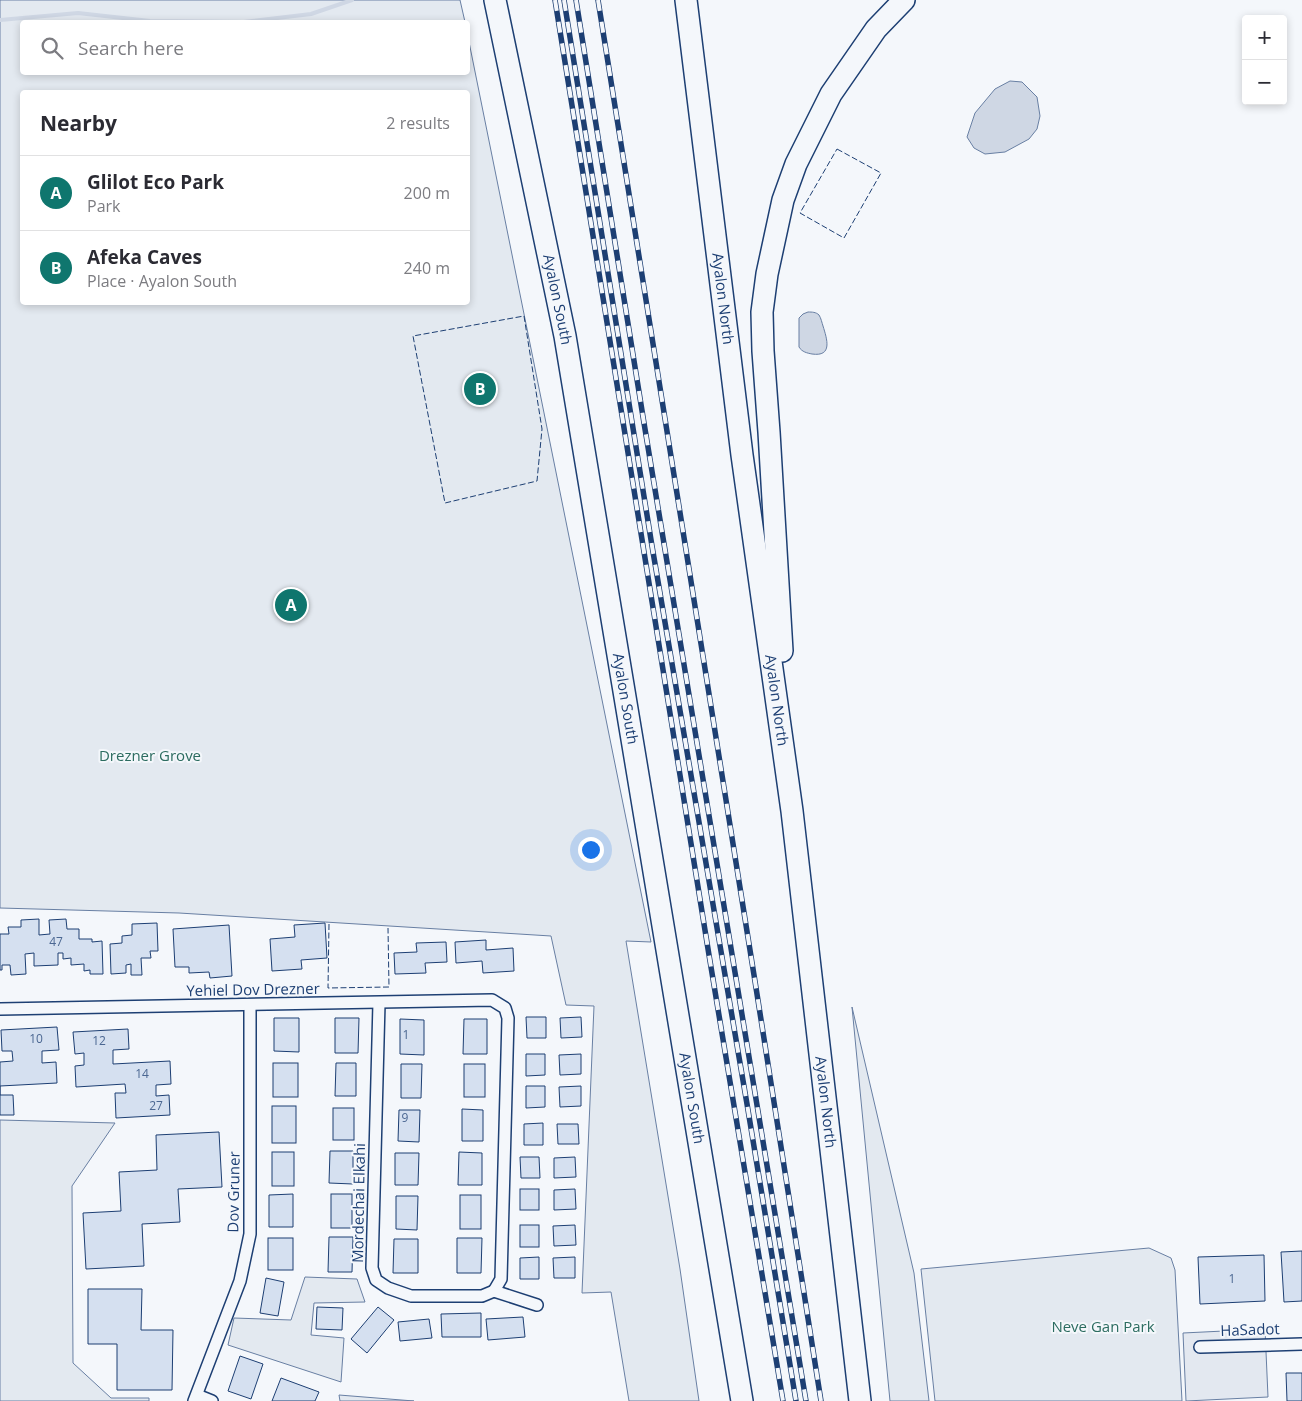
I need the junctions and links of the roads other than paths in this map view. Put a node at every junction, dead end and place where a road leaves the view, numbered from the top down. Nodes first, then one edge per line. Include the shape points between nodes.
1 (495, 0) edge
2 (687, 0) edge
3 (904, 0) edge
4 (792, 811) junction
5 (379, 1003) junction
6 (250, 1005) junction
7 (0, 1009) edge
8 (494, 1291) junction
9 (537, 1305) dead end
10 (1302, 1344) edge
11 (1200, 1347) dead end
12 (196, 1398) edge
13 (212, 1401) edge
14 (742, 1401) edge
15 (860, 1401) edge

1 - 14 highway, Ayalon South via 565,336
2 - 4 highway, Ayalon North via 742,455
3 - 4 highway via 876,29 831,94 800,155 783,200 766,274 762,352
4 - 15 highway, Ayalon North
5 - 6 street, Yehiel Dov Drezner
5 - 8 street, Mordechai Elkahi via 372,1268 376,1280 411,1296 482,1296
5 - 8 street, Yehiel Dov Drezner via 492,1000 505,1008 508,1018 500,1280
6 - 7 street, Yehiel Dov Drezner
6 - 12 street, Dov Gruner via 250,1234 240,1281
8 - 9 street, Mordechai Elkahi
10 - 11 street, HaSadot
12 - 13 street

